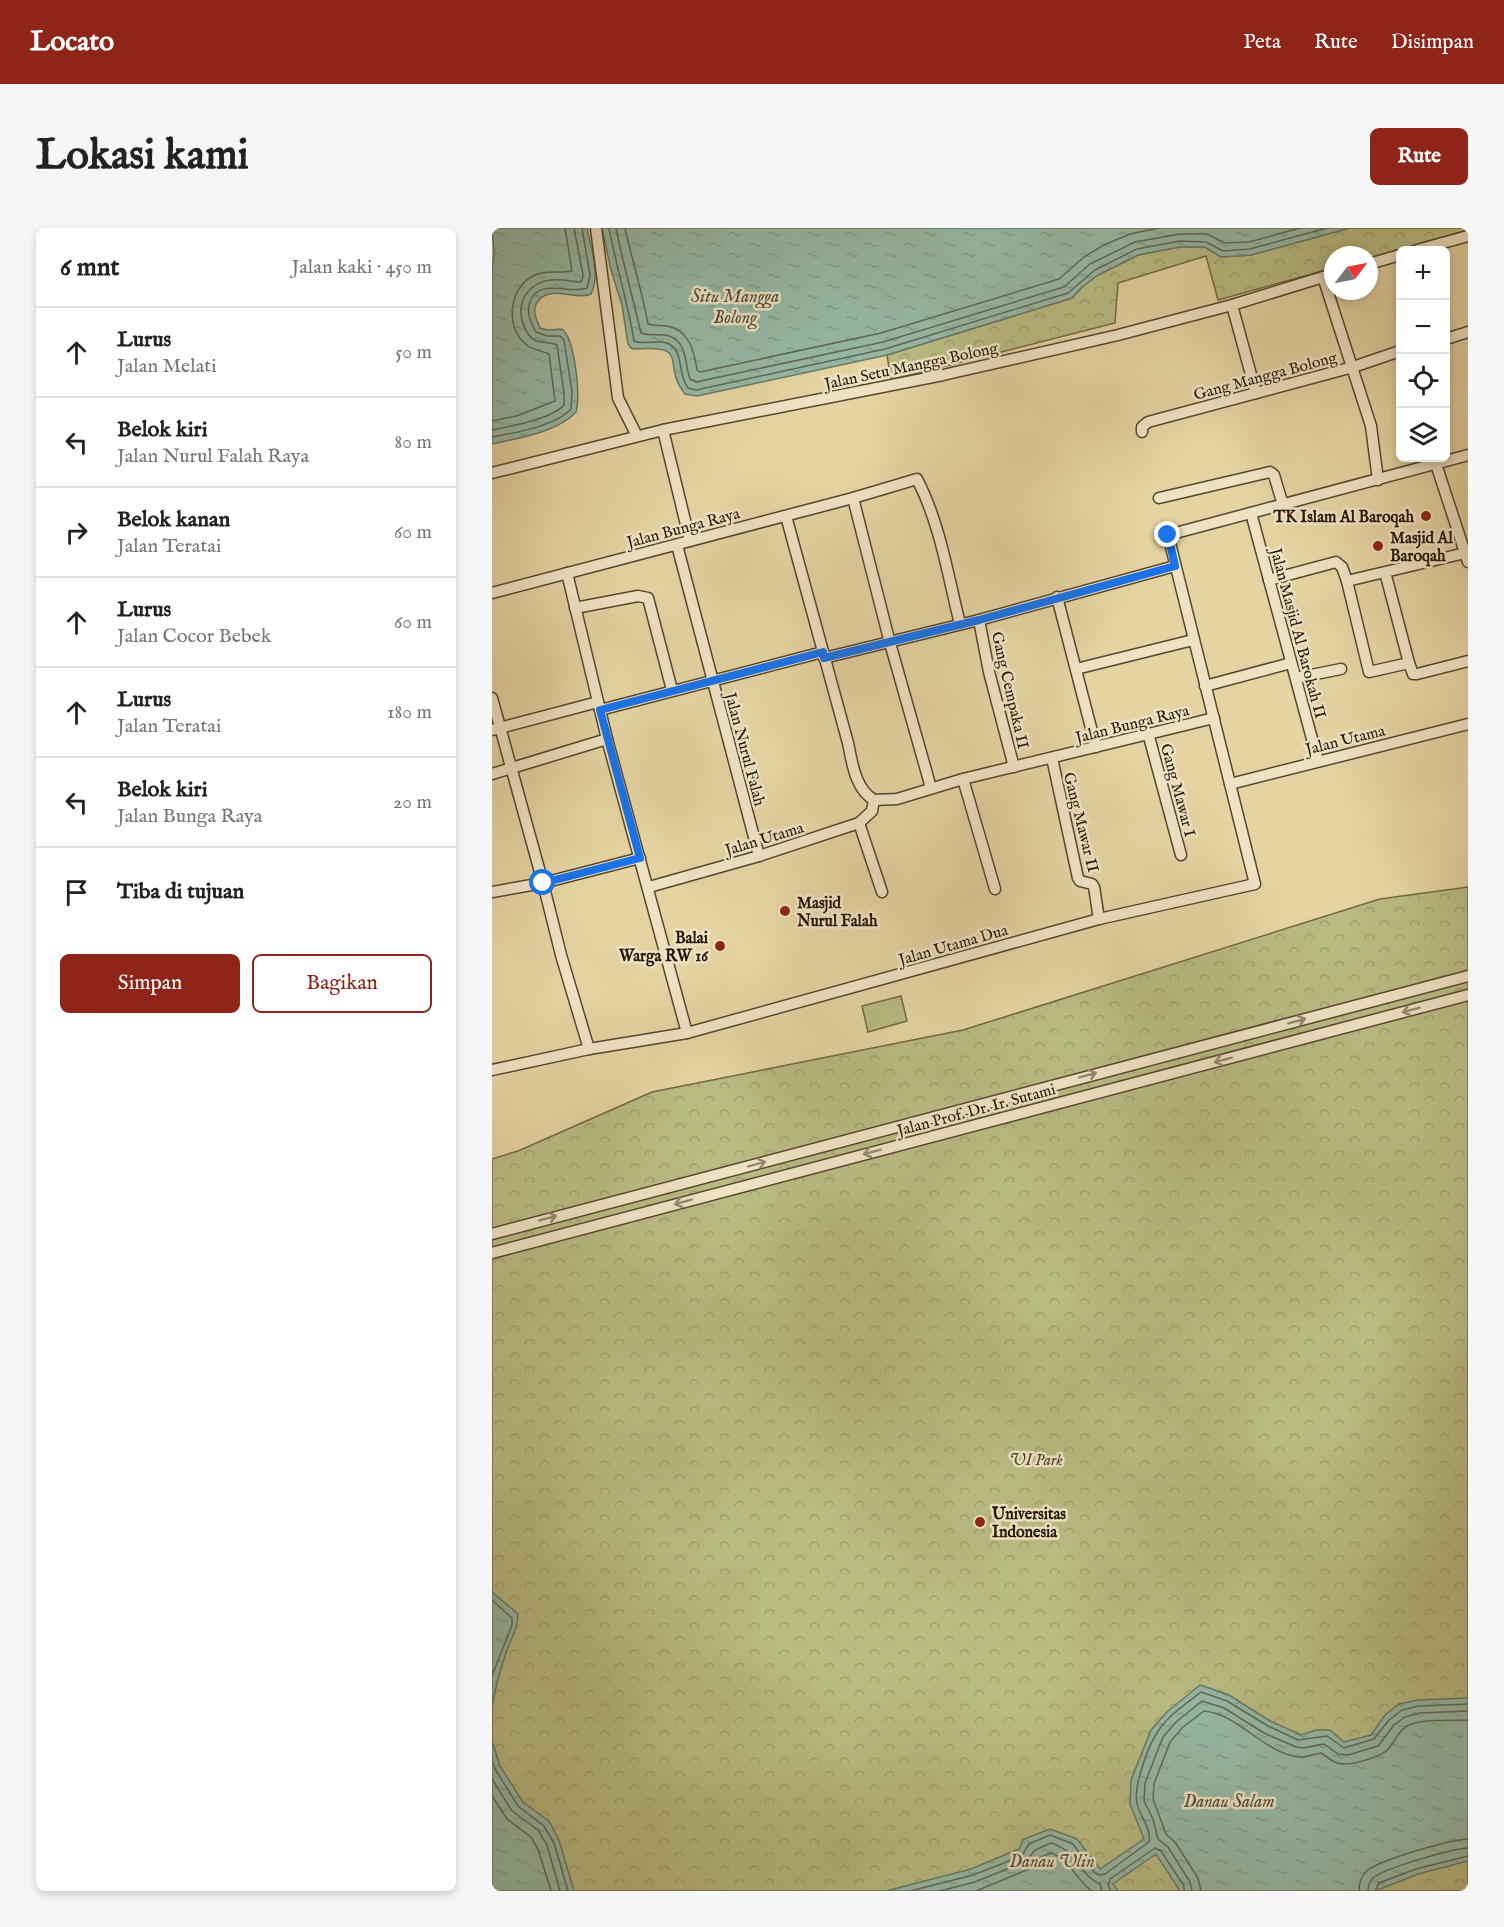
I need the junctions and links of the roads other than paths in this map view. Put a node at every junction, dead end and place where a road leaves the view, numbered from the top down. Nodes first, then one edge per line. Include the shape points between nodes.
1 (596, 228) edge
2 (1468, 236) edge
3 (1432, 246) edge
4 (1396, 256) edge
5 (1378, 261) edge
6 (1324, 277) edge
7 (1335, 300) edge
8 (1232, 305) junction
9 (1468, 332) edge
10 (1450, 338) edge
11 (1396, 353) edge
12 (1353, 367) junction
13 (1256, 393) junction
14 (663, 430) junction
15 (1142, 432) dead end
16 (637, 436) junction
17 (1468, 455) edge
18 (1450, 458) edge
19 (1433, 462) edge
20 (1436, 462) edge
21 (492, 473) edge
22 (1378, 480) junction
23 (853, 498) junction
24 (1159, 498) dead end
25 (1283, 505) junction
26 (1251, 513) junction
27 (786, 516) junction
28 (1468, 521) edge
29 (1456, 524) junction
30 (690, 541) junction
31 (677, 545) junction
32 (1467, 558) edge
33 (1175, 566) junction
34 (1385, 572) junction
35 (567, 573) junction
36 (1269, 580) junction
37 (1347, 581) junction
38 (492, 593) edge
39 (1057, 597) junction
40 (575, 608) junction
41 (979, 620) junction
42 (960, 624) junction
43 (1193, 640) junction
44 (890, 643) junction
45 (823, 655) junction
46 (1468, 661) edge
47 (1291, 663) junction
48 (1409, 663) junction
49 (1076, 669) junction
50 (1341, 669) dead end
51 (1296, 678) junction
52 (712, 681) junction
53 (1205, 686) junction
54 (672, 690) junction
55 (492, 698) edge
56 (599, 706) junction
57 (1214, 718) junction
58 (1468, 724) edge
59 (496, 729) edge
60 (1148, 733) junction
61 (607, 740) junction
62 (1096, 747) junction
63 (1052, 758) junction
64 (1318, 761) junction
65 (1014, 767) junction
66 (510, 768) junction
67 (492, 774) edge
68 (963, 779) junction
69 (1230, 784) junction
70 (931, 788) junction
71 (874, 800) junction
72 (859, 823) junction
73 (1181, 855) dead end
74 (759, 856) junction
75 (640, 858) junction
76 (543, 883) junction
77 (649, 887) junction
78 (994, 889) dead end
79 (492, 892) edge
80 (882, 892) dead end
81 (1099, 919) junction
82 (1468, 976) edge
83 (1468, 995) edge
84 (687, 1033) junction
85 (589, 1049) junction
86 (492, 1070) edge
87 (492, 1234) edge
88 (492, 1253) edge

1 - 16 street via 618,398
2 - 3 street
4 - 5 street
6 - 8 street, Jalan Setu Mangga Bolong
7 - 12 street
8 - 13 street
8 - 14 street, Jalan Setu Mangga Bolong via 943,375
9 - 10 street
11 - 12 street, Gang Mangga Bolong
12 - 13 street, Gang Mangga Bolong
12 - 22 street via 1371,426
13 - 15 street, Gang Mangga Bolong via 1148,423
14 - 16 street, Jalan Setu Mangga Bolong
14 - 30 street
16 - 21 street, Jalan Setu Mangga Bolong
17 - 18 street
19 - 22 street
20 - 29 street
22 - 25 street
23 - 27 street, Jalan Bunga Raya
23 - 42 street, Jalan Bunga Raya via 917,479 925,494
23 - 44 street
24 - 25 street via 1270,472
25 - 26 street
26 - 33 street, Jalan Bunga Raya via 1168,535
26 - 36 street, Jalan Masjid Al Barokah II
27 - 30 street, Jalan Bunga Raya
27 - 45 street
28 - 29 street
29 - 32 street
30 - 31 street, Jalan Bunga Raya
31 - 35 street, Jalan Bunga Raya
31 - 52 street, Jalan Nurul Falah
32 - 34 street
33 - 39 street
33 - 43 street, Jalan Bunga Raya
34 - 37 street
34 - 48 street
35 - 38 street, Jalan Bunga Raya
35 - 40 street
36 - 37 street via 1335,562 1342,567
36 - 47 street, Jalan Masjid Al Barokah II
37 - 48 street via 1369,672
39 - 41 street
39 - 49 street
40 - 54 street via 638,596 648,598
40 - 56 street
41 - 42 street
41 - 65 street, Gang Cempaka II
42 - 44 street
43 - 49 street
43 - 53 street, Jalan Bunga Raya
44 - 45 street
44 - 70 street
45 - 52 street
45 - 71 street via 852,764 864,791
46 - 48 street via 1417,675
47 - 51 street, Jalan Masjid Al Barokah II
47 - 53 street
49 - 62 street
50 - 51 street
51 - 64 street, Jalan Masjid Al Barokah II
52 - 54 street
52 - 74 street, Jalan Nurul Falah
53 - 57 street, Jalan Bunga Raya
54 - 56 street
55 - 59 street
56 - 59 street
56 - 61 street
57 - 60 street, Jalan Bunga Raya
57 - 69 street, Jalan Utama Dua
58 - 64 street, Jalan Utama
59 - 66 street
60 - 62 street, Jalan Bunga Raya
60 - 73 street, Gang Mawar I
61 - 66 street
61 - 75 street
62 - 63 street, Jalan Bunga Raya
63 - 65 street, Jalan Bunga Raya
63 - 81 street, Gang Mawar II via 1078,878 1094,887
64 - 69 street, Jalan Utama
65 - 68 street, Jalan Bunga Raya
66 - 67 street
66 - 76 street
68 - 70 street, Jalan Bunga Raya
68 - 78 street
69 - 81 street, Jalan Utama Dua via 1255,884
70 - 71 street, Jalan Bunga Raya via 897,799
71 - 72 street via 872,811
72 - 74 street, Jalan Utama
72 - 80 street
74 - 77 street, Jalan Utama
75 - 76 street
75 - 77 street
76 - 79 street
76 - 85 street
77 - 84 street
81 - 84 street, Jalan Utama Dua
87 -> 82 street, Jalan Prof. Dr. Ir. Sutami
83 -> 88 street, Jalan Prof. Dr. Ir. Sutami
84 - 85 street, Jalan Utama Dua
85 - 86 street, Jalan Utama Dua

